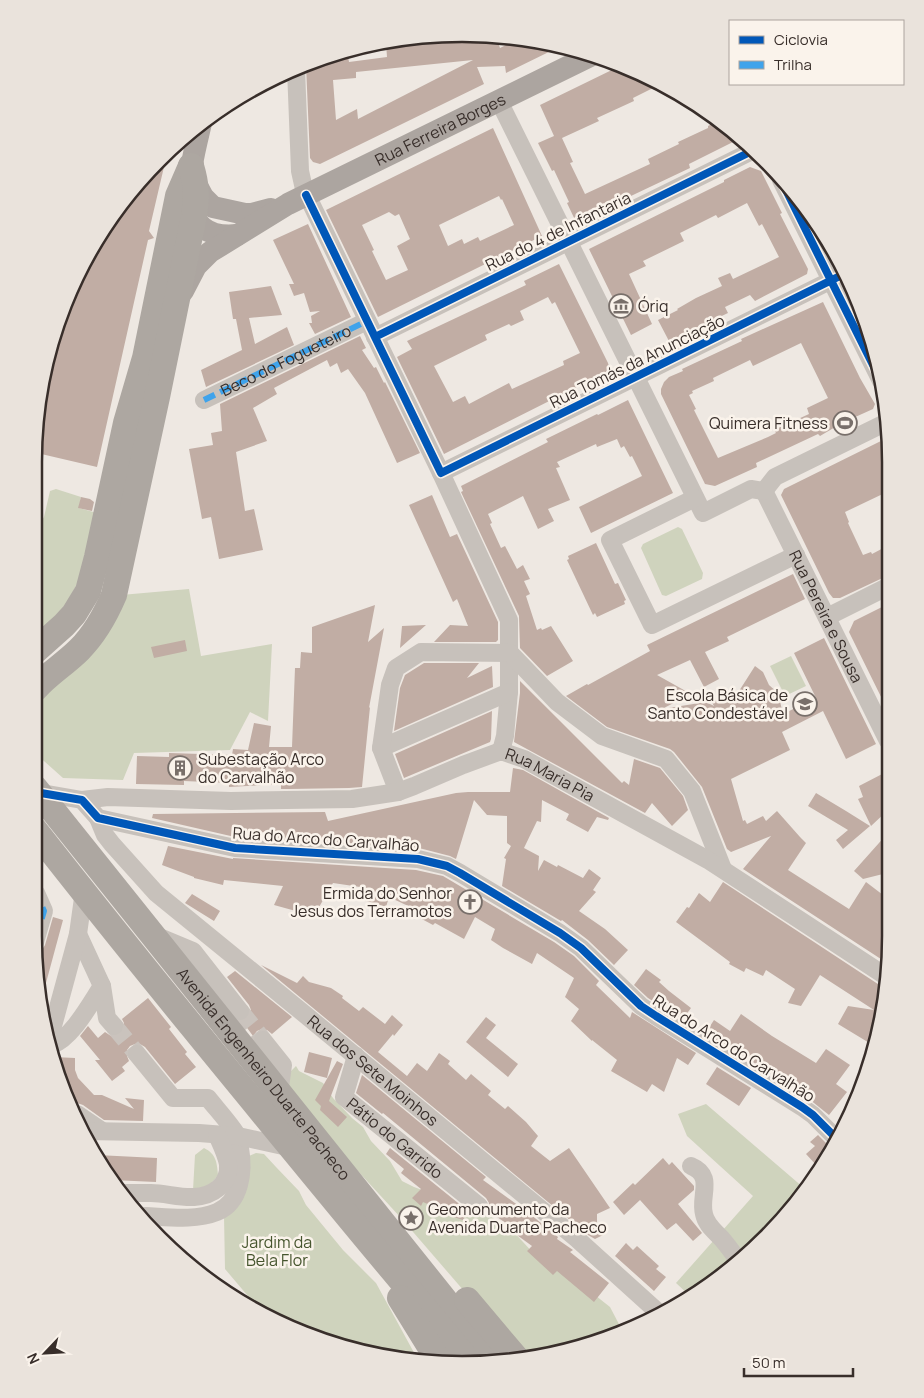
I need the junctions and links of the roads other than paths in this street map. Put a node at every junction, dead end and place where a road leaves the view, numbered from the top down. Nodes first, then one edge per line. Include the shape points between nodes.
1 (581, 60) edge
2 (296, 76) edge
3 (499, 100) junction
4 (199, 135) edge
5 (746, 154) edge
6 (194, 175) junction
7 (298, 200) junction
8 (203, 212) junction
9 (815, 235) edge
10 (237, 236) junction
11 (569, 242) junction
12 (166, 249) junction
13 (828, 257) edge
14 (839, 276) edge
15 (844, 288) edge
16 (174, 308) junction
17 (858, 325) edge
18 (371, 329) junction
19 (145, 358) junction
20 (636, 377) junction
21 (204, 400) dead end
22 (880, 425) edge
23 (441, 473) junction
24 (764, 491) junction
25 (699, 505) junction
26 (796, 554) junction
27 (882, 590) edge
28 (827, 617) junction
29 (42, 645) edge
30 (510, 653) junction
31 (42, 661) edge
32 (42, 682) edge
33 (509, 692) junction
34 (882, 729) edge
35 (381, 748) junction
36 (502, 751) junction
37 (42, 791) edge
38 (398, 792) junction
39 (42, 799) edge
40 (82, 800) junction
41 (98, 818) junction
42 (42, 839) edge
43 (723, 869) junction
44 (84, 891) junction
45 (78, 934) junction
46 (151, 934) junction
47 (880, 972) edge
48 (102, 986) junction
49 (240, 1010) tunnel mouth
50 (53, 1026) edge
51 (114, 1026) tunnel mouth
52 (263, 1040) tunnel mouth
53 (57, 1043) edge
54 (137, 1054) tunnel mouth
55 (356, 1056) junction
56 (279, 1095) junction
57 (85, 1119) edge
58 (91, 1131) edge
59 (105, 1132) junction
60 (832, 1134) edge
61 (217, 1135) junction
62 (238, 1136) junction
63 (292, 1148) junction
64 (691, 1166) dead end
65 (131, 1193) edge
66 (479, 1206) dead end
67 (150, 1216) edge
68 (364, 1219) junction
69 (734, 1255) edge
70 (652, 1310) edge
71 (511, 1353) edge
72 (436, 1355) edge
73 (488, 1355) edge
74 (464, 1356) edge

1 - 3 main road, Rua Ferreira Borges
2 - 7 street via 301,177
3 - 7 main road, Rua Ferreira Borges
3 - 11 street
4 - 6 main road
5 - 11 street, Rua do 4 de Infantaria
6 - 8 highway via 196,202
6 - 12 highway via 178,196
7 - 8 main road via 252,214
7 - 10 main road
7 - 18 street
8 - 10 main road via 200,226 214,235
8 - 12 main road via 183,225
8 - 16 highway
9 - 13 street
10 - 16 main road via 210,252 196,266
11 - 18 street, Rua do 4 de Infantaria
11 - 20 street
12 - 19 highway
14 - 20 street, Rua Tomás da Anunciação
15 - 17 street
16 - 32 highway via 114,595 102,622 78,651
18 - 21 street, Beco do Fogueteiro
18 - 23 street
19 - 29 highway via 126,423 88,591 74,614
19 - 31 highway via 140,426 101,589 88,618
20 - 23 street, Rua Tomás da Anunciação
20 - 25 street
22 - 24 street via 775,477
23 - 30 street via 509,620
24 - 25 street via 751,489
24 - 26 street, Rua Pereira e Sousa
25 - 26 street via 610,540 652,625
26 - 28 street, Rua Pereira e Sousa
27 - 28 street
28 - 34 street, Rua Pereira e Sousa
30 - 33 street
30 - 35 street via 421,652 396,668 390,685
30 - 43 street via 557,702 602,736 666,759 692,790
33 - 35 street
33 - 36 street
35 - 38 street
36 - 38 street, Rua Maria Pia
36 - 43 street, Rua Maria Pia via 559,777
37 - 40 street
38 - 40 street, Rua Maria Pia via 352,799 231,801 108,797
39 - 46 highway, Avenida Engenheiro Duarte Pacheco
40 - 41 street
41 - 55 street, Rua dos Sete Moinhos via 105,835 156,893
41 - 60 street, Rua do Arco do Carvalhão via 235,848 418,860 447,866 560,933 581,948 641,1006 802,1107
42 - 44 highway, Avenida Engenheiro Duarte Pacheco
43 - 47 street, Rua Maria Pia
44 - 45 street
44 - 63 highway, Avenida Engenheiro Duarte Pacheco
45 - 48 street
45 - 50 street
46 - 49 street via 193,952
46 - 56 highway, Avenida Engenheiro Duarte Pacheco
48 - 51 street via 107,1018
48 - 53 street via 69,1034
52 - 56 street via 283,1065
54 - 62 street via 173,1098 208,1098
55 - 66 street, Pátio do Garrido via 344,1097
55 - 70 street, Rua dos Sete Moinhos via 576,1238
56 - 68 highway, Avenida Engenheiro Duarte Pacheco
57 - 59 street
58 - 59 street
59 - 61 street
61 - 62 street
61 - 65 street via 228,1164 227,1175 218,1190 193,1198
62 - 63 street
62 - 67 street via 241,1176 236,1194 226,1208 188,1218
63 - 68 highway, Avenida Engenheiro Duarte Pacheco
64 - 69 street via 704,1179 705,1219
68 - 71 highway via 423,1251
68 - 72 highway
68 - 73 highway, Avenida Engenheiro Duarte Pacheco
68 - 74 highway, Avenida Engenheiro Duarte Pacheco via 425,1307

